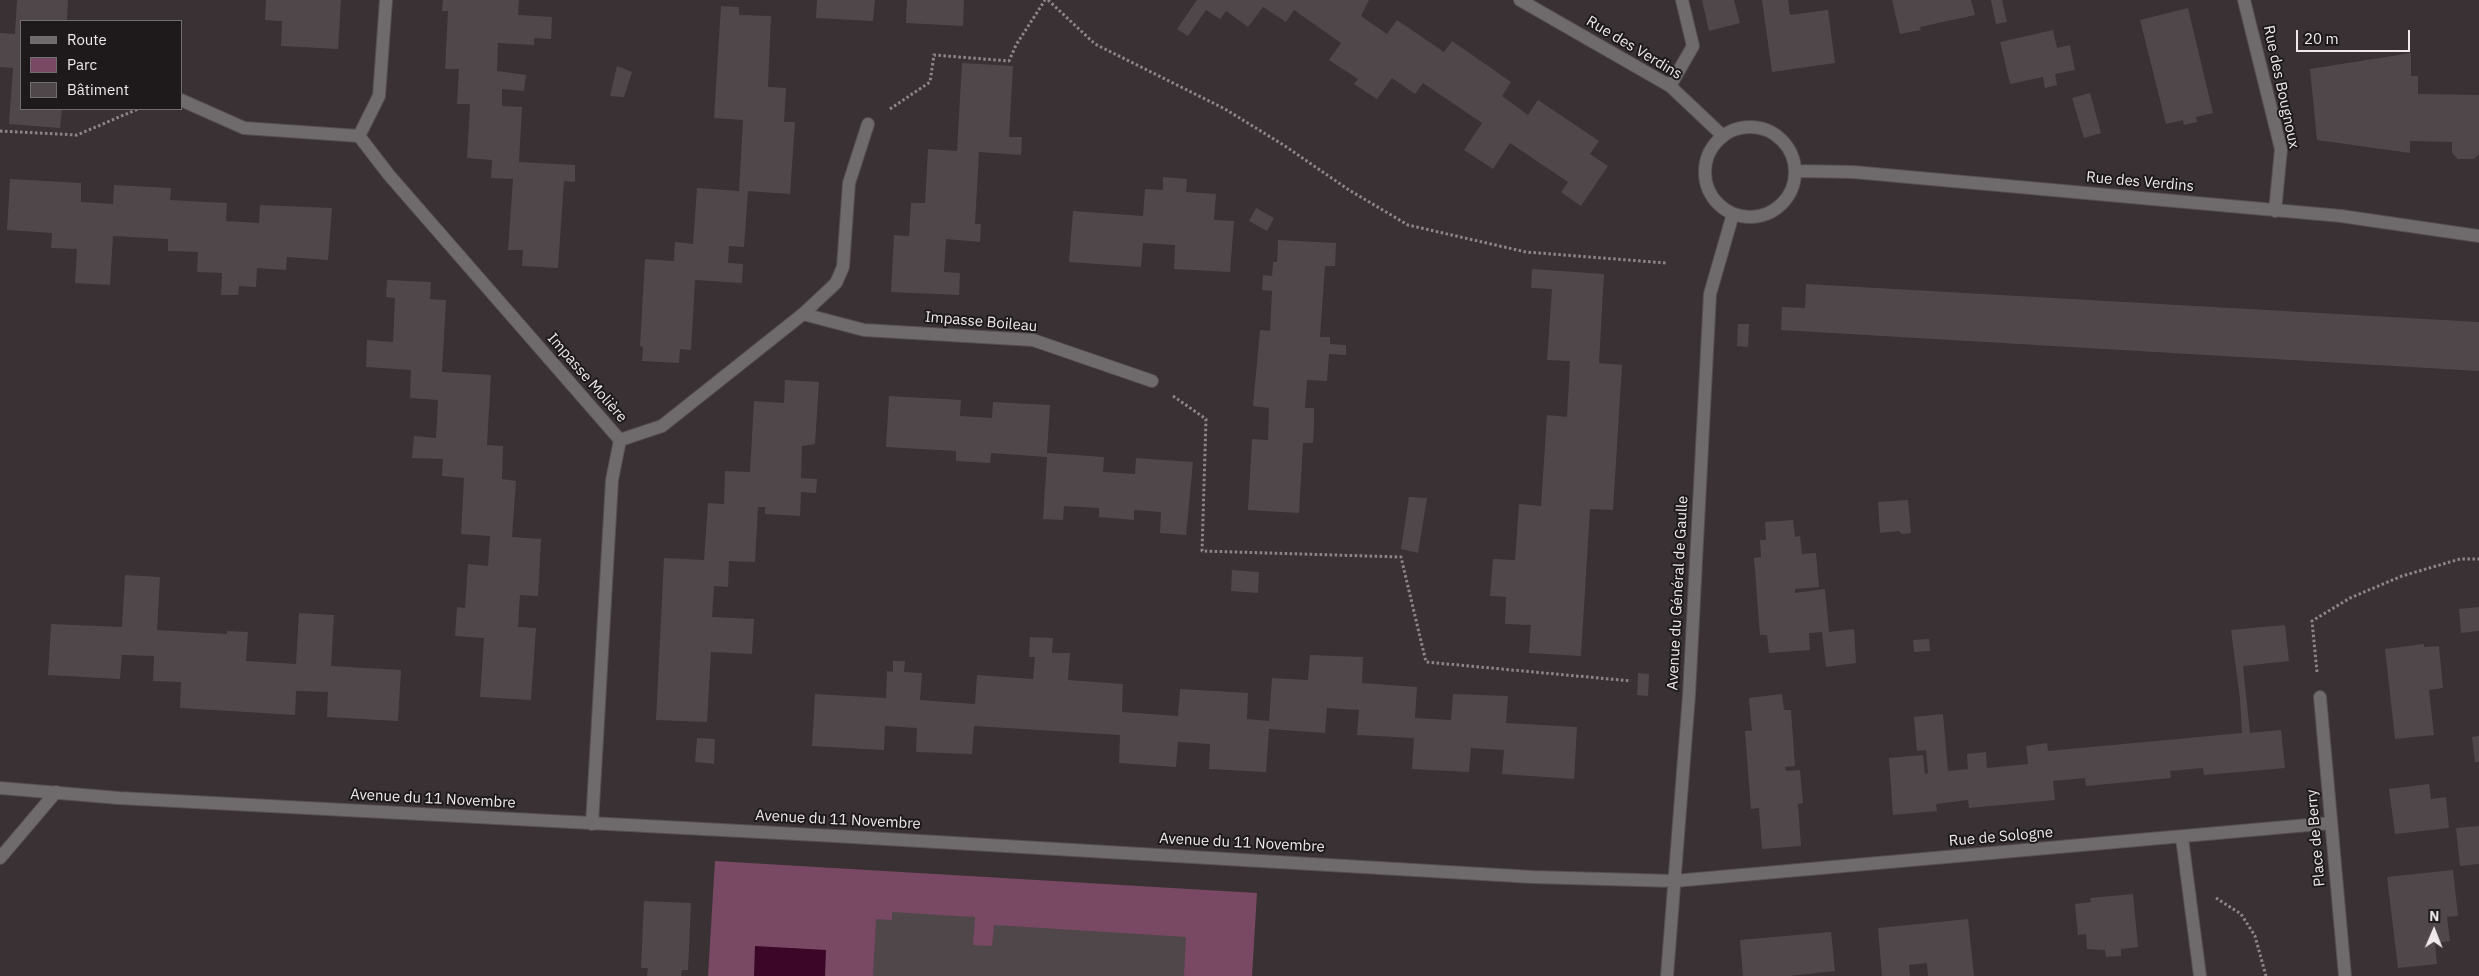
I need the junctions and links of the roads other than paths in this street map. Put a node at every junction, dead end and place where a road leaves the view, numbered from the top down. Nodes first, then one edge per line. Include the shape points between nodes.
1 (386, 0) edge
2 (1682, 0) edge
3 (2244, 0) edge
4 (1527, 2) edge
5 (1670, 86) junction
6 (182, 100) edge
7 (868, 124) road end
8 (359, 136) junction
9 (1723, 136) junction
10 (1796, 171) junction
11 (2275, 211) junction
12 (1733, 214) junction
13 (2479, 236) edge
14 (803, 314) junction
15 (1152, 381) road end
16 (620, 440) junction
17 (2320, 698) road end
18 (0, 788) edge
19 (56, 792) junction
20 (2331, 823) junction
21 (592, 824) junction
22 (2182, 838) junction
23 (0, 858) edge
24 (1674, 881) junction
25 (1667, 976) edge
26 (2200, 976) edge
27 (2345, 976) edge

1 - 8 street via 379,96
2 - 5 street via 1693,46
3 - 11 street, Rue des Bougnoux via 2281,149
4 - 5 street, Rue des Verdins
5 - 9 street, Rue des Verdins
6 - 8 street via 244,128
7 - 14 street via 849,183 843,267 836,283
8 - 16 street, Impasse Molière via 389,175
9 - 10 street via 1736,129 1764,129 1787,144 1794,157
9 - 12 street via 1713,145 1704,171 1706,185 1716,202
10 - 11 street, Rue des Verdins via 1853,172
10 - 12 street via 1788,200 1776,210 1747,218
11 - 13 street, Rue des Verdins via 2341,216
12 - 24 street, Avenue du Général de Gaulle via 1710,294 1689,695
14 - 15 street, Impasse Boileau via 864,330 1033,340
14 - 16 street via 662,426
16 - 21 street, Impasse Molière via 612,480
17 - 20 street, Place de Berry
18 - 19 street, Avenue du 11 Novembre
19 - 21 street, Avenue du 11 Novembre via 128,799
19 - 23 street
20 - 22 street, Rue de Sologne
20 - 27 street, Place de Berry
21 - 24 street, Avenue du 11 Novembre via 1533,877
22 - 24 street, Rue de Sologne
22 - 26 street
24 - 25 street, Avenue du Général de Gaulle

